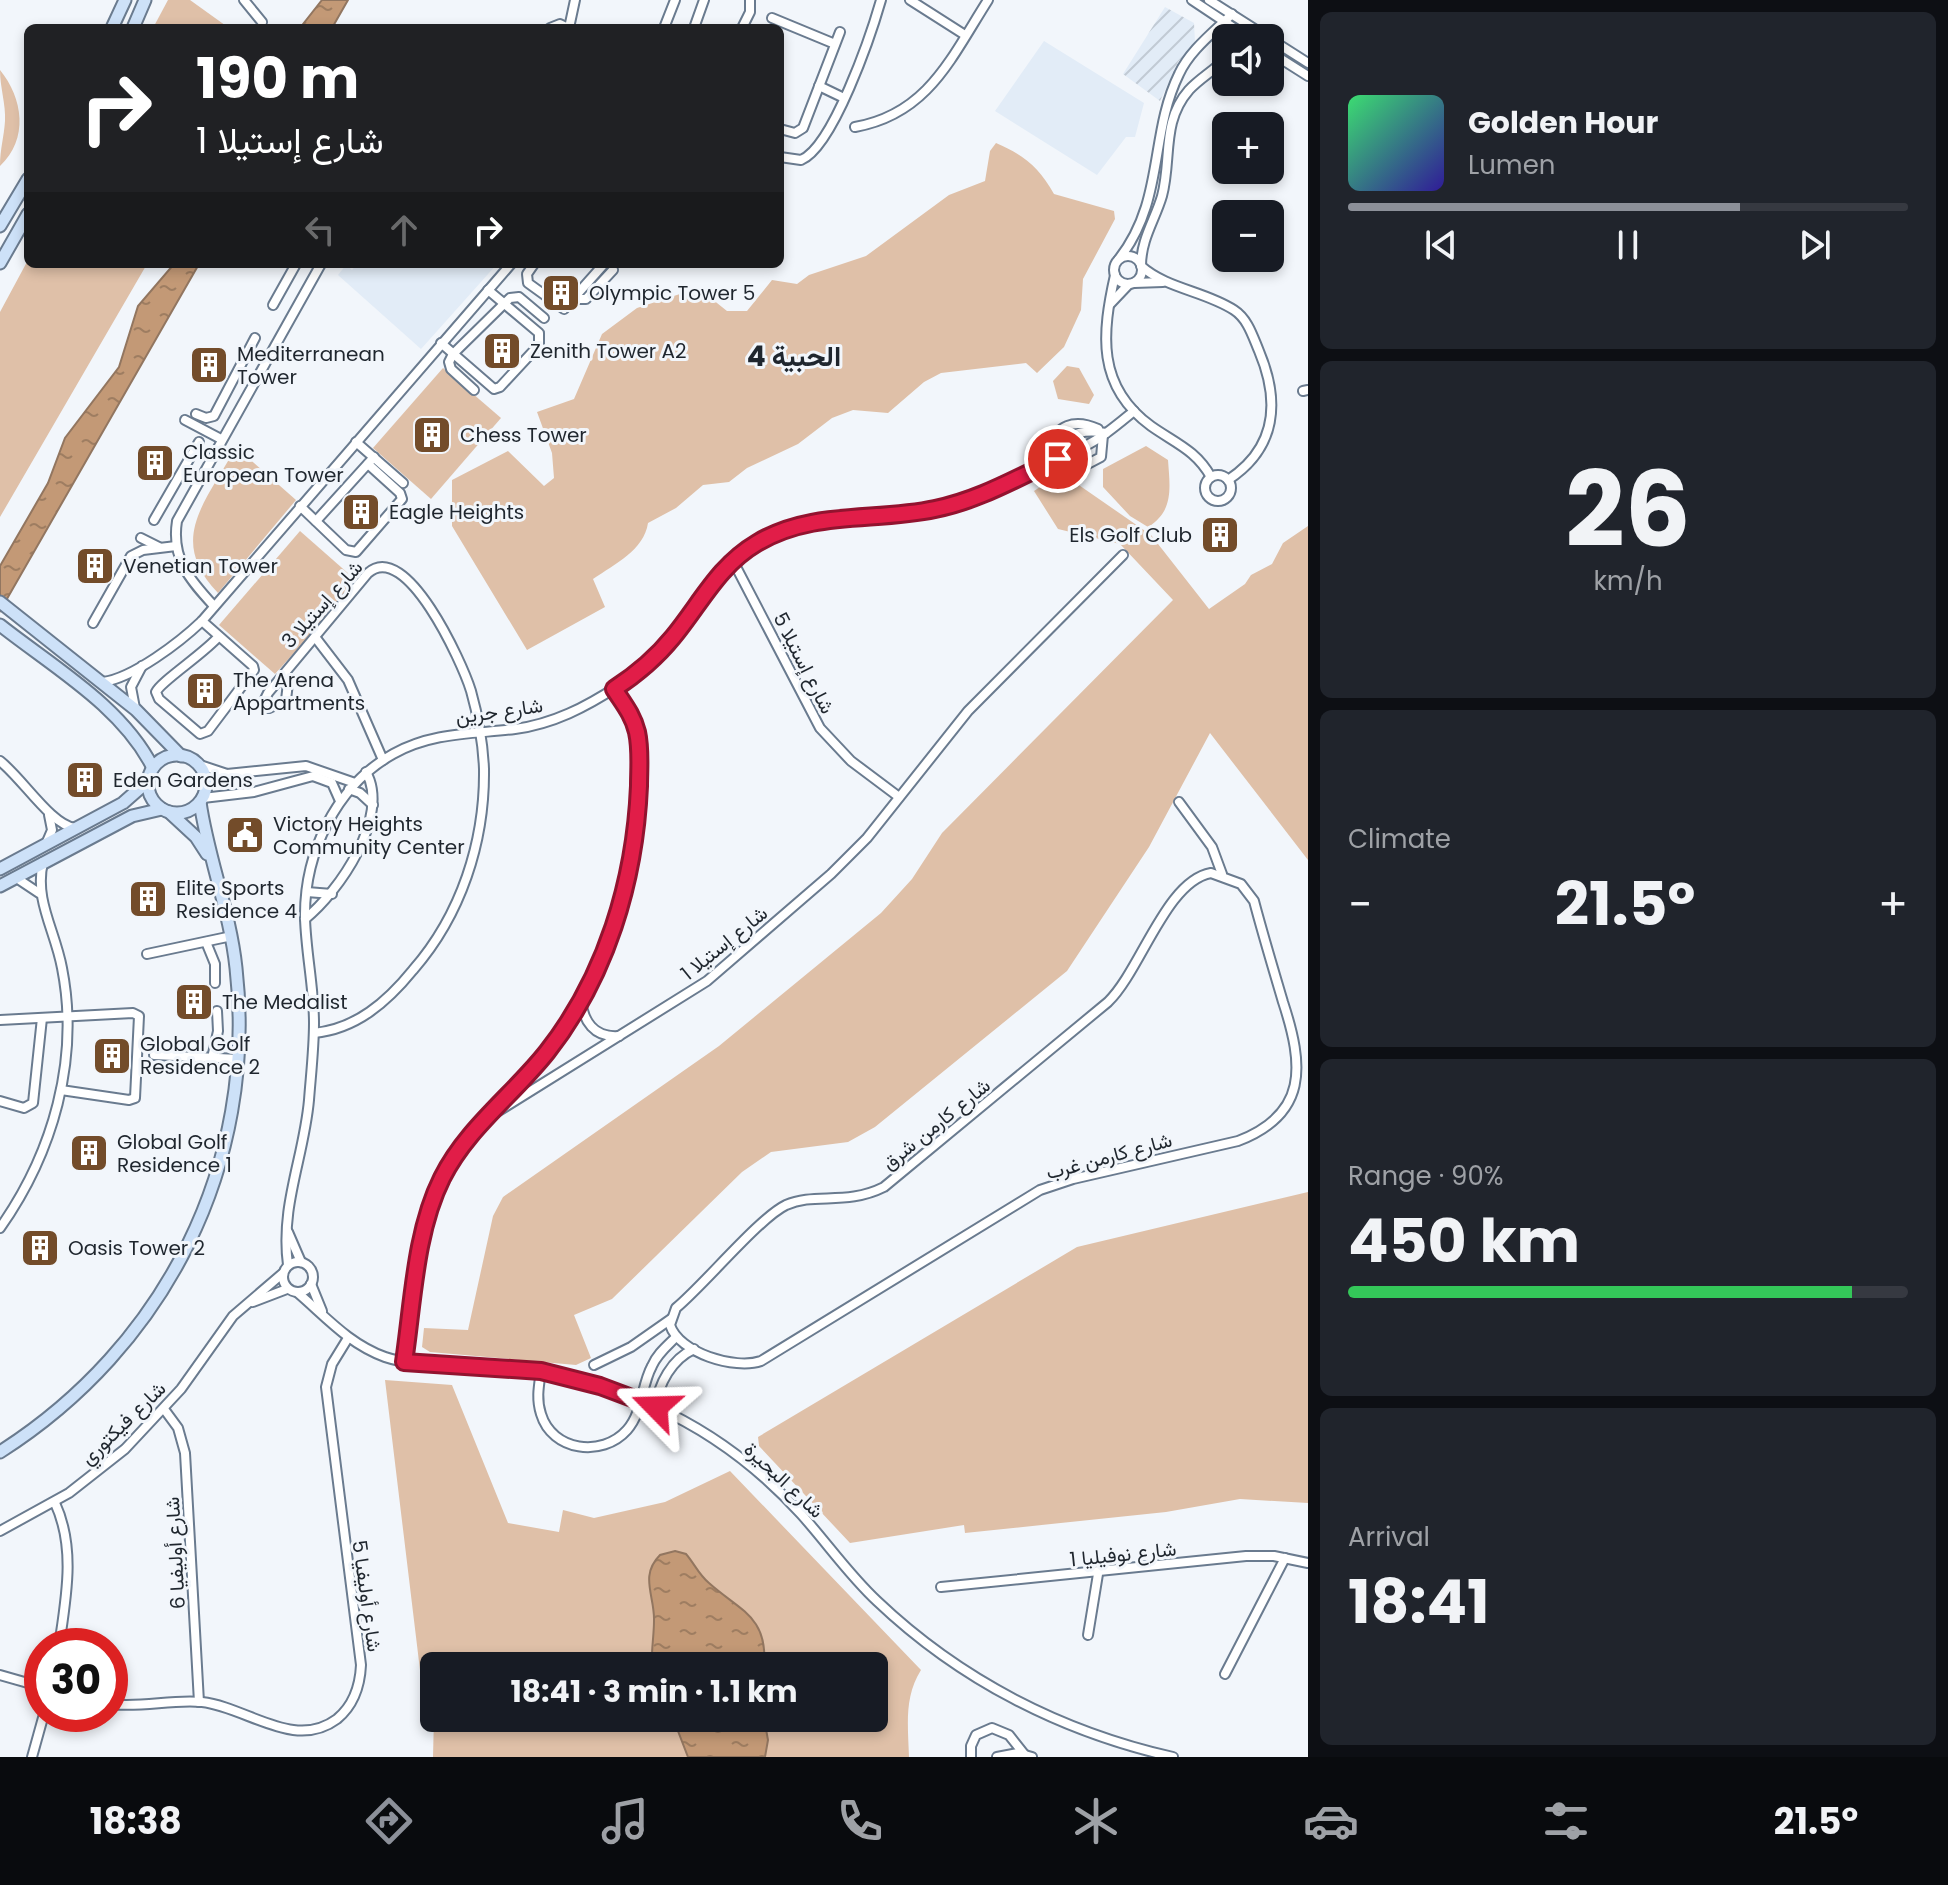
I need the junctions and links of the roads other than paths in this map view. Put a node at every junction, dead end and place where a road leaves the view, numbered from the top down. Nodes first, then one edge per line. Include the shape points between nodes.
1 (125, 0) edge
2 (145, 0) edge
3 (244, 0) edge
4 (575, 0) edge
5 (675, 0) edge
6 (704, 0) edge
7 (750, 0) edge
8 (881, 0) edge
9 (910, 0) edge
10 (988, 0) edge
11 (1192, 0) edge
12 (1209, 0) edge
13 (1232, 14) junction
14 (772, 18) dead end
15 (262, 22) dead end
16 (1224, 22) junction
17 (1245, 22) joint
18 (114, 24) edge
19 (135, 24) edge
20 (566, 24) edge
21 (666, 24) edge
22 (695, 24) edge
23 (744, 24) edge
24 (1227, 24) edge
25 (840, 32) dead end
26 (965, 35) junction
27 (835, 44) junction
28 (1284, 61) edge
29 (1308, 63) edge
30 (1212, 70) edge
31 (1308, 76) edge
32 (819, 86) junction
33 (844, 98) junction
34 (855, 127) dead end
35 (784, 130) edge
36 (784, 158) edge
37 (24, 186) edge
38 (17, 198) junction
39 (24, 221) edge
40 (0, 226) edge
41 (14, 238) junction
42 (1119, 259) junction
43 (0, 263) edge
44 (1141, 266) junction
45 (294, 268) edge
46 (319, 268) edge
47 (507, 268) edge
48 (529, 268) edge
49 (601, 268) edge
50 (613, 270) dead end
51 (1115, 275) junction
52 (1164, 282) junction
53 (1131, 284) junction
54 (488, 290) junction
55 (575, 299) junction
56 (503, 303) junction
57 (273, 305) dead end
58 (1107, 308) junction
59 (544, 318) dead end
60 (255, 338) dead end
61 (441, 343) junction
62 (453, 354) junction
63 (474, 390) dead end
64 (225, 394) junction
65 (241, 403) junction
66 (1134, 411) junction
67 (196, 414) dead end
68 (185, 420) dead end
69 (1104, 434) junction
70 (1064, 438) junction
71 (221, 439) junction
72 (199, 442) dead end
73 (356, 442) junction
74 (1071, 453) junction
75 (1043, 459) junction
76 (188, 460) junction
77 (371, 461) junction
78 (204, 469) junction
79 (1032, 469) junction
80 (1211, 477) junction
81 (1228, 480) junction
82 (403, 483) dead end
83 (300, 506) junction
84 (154, 520) dead end
85 (316, 521) junction
86 (141, 538) dead end
87 (176, 546) junction
88 (159, 548) junction
89 (1123, 555) dead end
90 (733, 561) junction
91 (0, 602) edge
92 (214, 606) junction
93 (202, 621) junction
94 (93, 623) dead end
95 (0, 625) edge
96 (219, 636) junction
97 (315, 637) junction
98 (145, 663) junction
99 (283, 675) dead end
100 (103, 682) junction
101 (614, 689) junction
102 (136, 710) junction
103 (479, 732) junction
104 (181, 756) junction
105 (383, 760) junction
106 (0, 761) edge
107 (197, 764) junction
108 (279, 767) junction
109 (153, 768) junction
110 (366, 772) junction
111 (148, 781) junction
112 (284, 786) junction
113 (352, 786) junction
114 (899, 797) junction
115 (201, 800) junction
116 (340, 801) junction
117 (1179, 802) dead end
118 (373, 805) junction
119 (166, 811) junction
120 (49, 814) junction
121 (78, 828) junction
122 (46, 845) junction
123 (43, 862) junction
124 (0, 869) edge
125 (1222, 874) junction
126 (219, 876) junction
127 (15, 877) junction
128 (0, 886) edge
129 (307, 892) junction
130 (39, 893) junction
131 (333, 894) junction
132 (305, 919) junction
133 (232, 936) junction
134 (206, 942) junction
135 (147, 954) dead end
136 (215, 983) dead end
137 (581, 999) junction
138 (217, 1011) dead end
139 (67, 1016) junction
140 (42, 1018) junction
141 (0, 1020) edge
142 (314, 1033) junction
143 (623, 1036) junction
144 (154, 1055) dead end
145 (212, 1058) junction
146 (239, 1059) junction
147 (61, 1090) junction
148 (0, 1101) edge
149 (488, 1119) junction
150 (286, 1224) junction
151 (0, 1228) edge
152 (301, 1262) junction
153 (288, 1265) junction
154 (282, 1274) junction
155 (311, 1284) junction
156 (287, 1289) junction
157 (298, 1293) junction
158 (242, 1308) junction
159 (671, 1319) junction
160 (328, 1322) junction
161 (676, 1337) junction
162 (348, 1338) junction
163 (694, 1349) junction
164 (404, 1362) junction
165 (594, 1365) dead end
166 (541, 1371) junction
167 (641, 1402) junction
168 (656, 1407) junction
169 (164, 1409) junction
170 (0, 1452) edge
171 (55, 1503) junction
172 (0, 1531) edge
173 (1285, 1558) junction
174 (1308, 1563) edge
175 (1098, 1574) junction
176 (941, 1587) dead end
177 (61, 1628) edge
178 (1088, 1635) dead end
179 (1225, 1674) dead end
180 (0, 1675) edge
181 (24, 1682) edge
182 (199, 1702) junction
183 (128, 1704) edge
184 (39, 1732) edge
185 (1028, 1755) edge
186 (1160, 1756) edge
187 (32, 1757) edge
188 (971, 1757) edge
189 (997, 1757) edge
190 (1173, 1757) edge

1 - 18 main road
2 - 19 main road
3 - 15 street
4 - 20 street
5 - 21 street
6 - 22 street
7 - 23 street
8 - 33 street
9 - 26 street
10 - 26 street
11 - 16 street
12 - 13 street
13 - 16 street
13 - 17 street
14 - 27 street
16 - 24 street
16 - 42 street via 1179,74 1163,125 1150,201
17 - 29 street
25 - 27 street
26 - 34 street via 912,106
27 - 32 street
28 - 31 street
30 - 44 street via 1175,112 1163,193 1145,236
32 - 33 street
32 - 35 street via 803,128 795,133
33 - 36 street via 814,152 794,161
37 - 38 main road
38 - 40 main road
38 - 41 main road via 6,225
39 - 41 main road
41 - 43 main road
42 - 44 street via 1131,257
42 - 51 street
44 - 52 street
44 - 53 street
45 - 57 street
46 - 65 street
47 - 54 street
48 - 55 street via 528,283 557,307 568,308
49 - 55 street
50 - 55 street via 586,299
51 - 53 street
51 - 58 street
52 - 53 street
52 - 81 street via 1237,311 1269,375 1273,400 1264,442 1253,461
53 - 58 street
54 - 56 street
54 - 61 street
56 - 59 street via 519,297
56 - 62 street
56 - 62 street via 541,339 500,387 490,388
58 - 66 street via 1106,354
60 - 64 street
61 - 62 street
61 - 73 street
62 - 63 street via 450,367
64 - 65 street
64 - 67 street via 214,416
65 - 71 street
66 - 69 street, شارع جرين
66 - 80 street via 1190,450
68 - 71 street
69 - 70 street via 1082,431
69 - 74 street, شارع جرين
69 - 74 street via 1103,452 1093,462 1080,468
69 - 75 street via 1085,424 1068,424 1056,433
70 - 74 street
70 - 75 street, شارع جرين
71 - 78 street
72 - 76 street
73 - 77 street
73 - 83 street
74 - 79 street, شارع جرين
75 - 79 street, شارع جرين
76 - 78 street
76 - 84 street
77 - 82 street
77 - 85 street
77 - 85 street via 402,499 359,550 346,550
78 - 87 street via 180,511
79 - 90 street, شارع جرين via 1002,487 950,506 808,522 759,541
80 - 81 street
80 - 81 street via 1206,491 1216,500 1229,494
83 - 85 street
83 - 92 street
86 - 88 street
87 - 88 street
87 - 92 street via 186,573
88 - 94 street via 131,556
89 - 114 street, شارع إستيلا 1 via 968,711
90 - 101 street, شارع جرين via 658,654
90 - 114 street, شارع إستيلا 5 via 820,728 851,761
91 - 100 main road
92 - 93 street
93 - 96 street
93 - 98 street
95 - 109 main road via 116,717
96 - 96 street via 156,692 197,734 208,731 254,672
97 - 99 street, شارع إستيلا 3
97 - 103 street, شارع إستيلا 3 via 372,570 394,567 446,635 470,690
97 - 105 street via 348,680
98 - 100 street
98 - 102 street via 132,680
100 - 102 main road
101 - 103 street, شارع جرين via 550,721
101 - 137 street via 633,719 639,742 637,825 623,899
102 - 104 main road
103 - 105 street, شارع جرين via 432,737
103 - 142 street via 482,808 473,860 453,910 420,962 381,1002 344,1028
104 - 107 main road
104 - 109 main road via 165,758
105 - 110 street, شارع جرين
106 - 120 street
107 - 108 street via 227,774
107 - 115 main road via 206,784
108 - 112 street
108 - 113 street via 306,766
109 - 111 main road
110 - 113 street, شارع جرين
110 - 118 street
111 - 119 main road via 151,797
111 - 121 main road via 130,799
112 - 115 street
112 - 116 street via 320,776 337,788
113 - 116 street, شارع جرين
113 - 118 street
114 - 143 street, شارع إستيلا 1 via 850,857 787,912 707,981
115 - 119 main road via 186,812
115 - 126 main road
116 - 129 street, شارع جرين via 316,852
117 - 125 street via 1183,815 1212,847
118 - 131 street via 351,864
119 - 123 main road via 132,816
119 - 126 main road via 196,837
120 - 121 street via 61,825
120 - 122 street via 52,830
121 - 122 main road
122 - 124 main road
123 - 127 main road
123 - 130 street
125 - 159 street, شارع كارمن شرق via 1201,875 1184,886 1115,995 896,1178 856,1198 797,1201 782,1207 676,1308
125 - 163 street, شارع كارمن غرب via 1241,884 1254,901 1299,1046 1300,1082 1282,1117 1238,1141 1040,1190 761,1361 738,1364
126 - 133 main road
127 - 128 main road
127 - 130 street
129 - 131 street
129 - 132 street, شارع جرين
130 - 139 street via 63,968
131 - 132 street
132 - 142 street, شارع جرين
133 - 134 street
133 - 146 main road
134 - 135 street
134 - 136 street via 215,964
137 - 143 street via 591,1028
137 - 149 street via 547,1052
138 - 145 street
139 - 140 street
139 - 147 street
139 - 147 street via 139,1016 137,1094 129,1100
140 - 141 street
140 - 148 street via 33,1103 24,1108
142 - 150 street, شارع جرين via 308,1104
143 - 149 street, شارع إستيلا 1
144 - 145 street
145 - 146 street
146 - 170 main road via 233,1117 217,1178 164,1291 136,1332 85,1387
147 - 151 street via 41,1157
149 - 164 street, شارع إستيلا 1 via 459,1150 435,1193
150 - 152 street
150 - 153 street, شارع جرين
152 - 153 street
152 - 155 street via 310,1268
153 - 154 street
154 - 156 street
154 - 158 street, شارع فيكتوري
155 - 157 street
155 - 160 street, شارع البحيرة
156 - 157 street
156 - 158 street, شارع فيكتوري
157 - 160 street, شارع البحيرة
158 - 169 street, شارع فيكتوري
159 - 161 street
159 - 165 street, شارع كارمن شرق
160 - 162 street, شارع البحيرة
161 - 163 street, شارع كارمن غرب
161 - 167 street via 652,1366
162 - 164 street, شارع البحيرة
162 - 182 street, شارع أوليفيا 5 via 326,1387 360,1654 355,1696 332,1722 308,1731 284,1730 241,1711
163 - 168 street via 677,1360 660,1387
164 - 166 street, شارع البحيرة
166 - 167 street, شارع البحيرة
166 - 167 street via 540,1413 550,1432 567,1444 587,1448 618,1438 634,1421
167 - 168 street, شارع البحيرة
168 - 186 street, شارع البحيرة via 714,1439 765,1478 876,1600 944,1656 1005,1695 1073,1727
169 - 171 street, شارع فيكتوري via 125,1449
169 - 182 street, شارع أوليفيا 6 via 178,1428 185,1453
171 - 172 street, شارع فيكتوري
171 - 177 street via 68,1548
173 - 174 street, شارع نوفيليا 1
173 - 175 street, شارع نوفيليا 1 via 1246,1556
173 - 179 street
175 - 176 street, شارع نوفيليا 1
175 - 178 street
180 - 181 street
182 - 183 street, شارع أوليفيا 5
184 - 187 street
185 - 188 street via 1009,1735 992,1728 976,1735
185 - 189 street
186 - 190 street, شارع البحيرة

